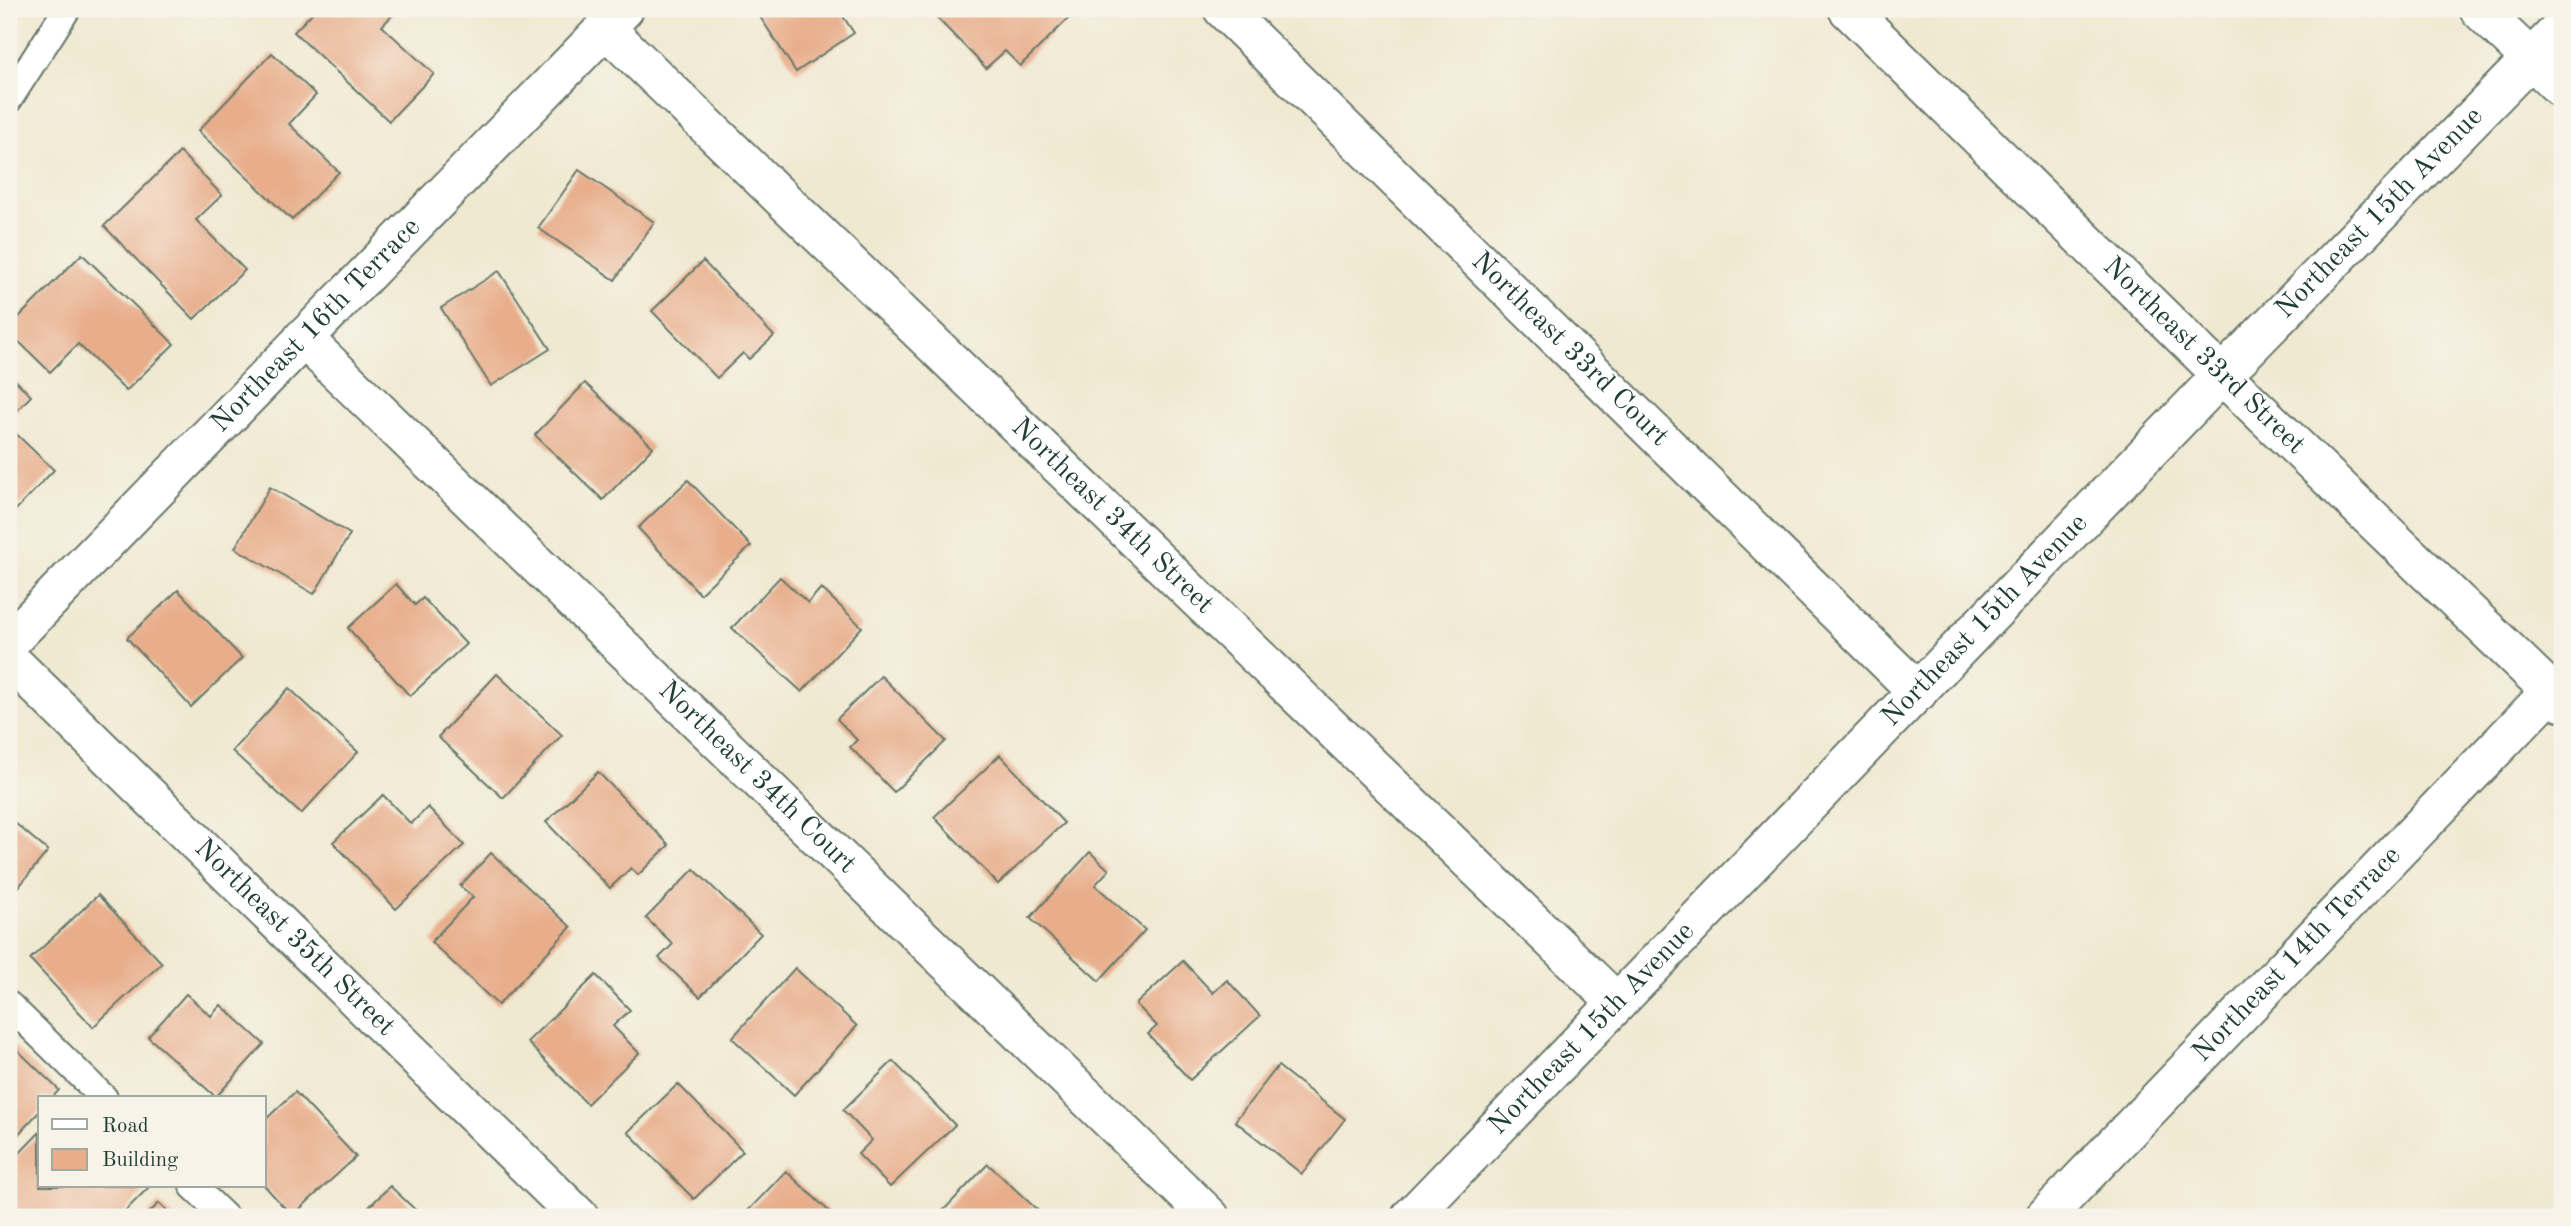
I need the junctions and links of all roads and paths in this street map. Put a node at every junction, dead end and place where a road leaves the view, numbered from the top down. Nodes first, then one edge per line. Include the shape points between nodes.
1 (67, 9) edge
2 (1223, 9) edge
3 (1848, 9) edge
4 (2479, 9) edge
5 (615, 18) edge
6 (2562, 27) edge
7 (2531, 60) junction
8 (2562, 89) edge
9 (9, 99) edge
10 (303, 338) junction
11 (2222, 376) junction
12 (9, 642) edge
13 (9, 659) edge
14 (1918, 692) junction
15 (2556, 697) edge
16 (1617, 1003) junction
17 (9, 1005) edge
18 (102, 1096) edge
19 (195, 1188) edge
20 (225, 1217) edge
21 (579, 1217) edge
22 (1210, 1217) edge
23 (1411, 1217) edge
24 (2045, 1217) edge

1 - 9 lane
2 - 14 street, Northeast 33rd Court
3 - 11 street, Northeast 33rd Street
4 - 7 street
5 - 10 street, Northeast 16th Terrace
5 - 16 street, Northeast 34th Street
6 - 7 street, Northeast 15th Avenue
7 - 8 street
7 - 11 street, Northeast 15th Avenue
10 - 12 street, Northeast 16th Terrace
10 - 22 street, Northeast 34th Court
11 - 14 street, Northeast 15th Avenue
11 - 15 street, Northeast 33rd Street
13 - 21 street, Northeast 35th Street
14 - 16 street, Northeast 15th Avenue
15 - 24 street, Northeast 14th Terrace
16 - 23 street, Northeast 15th Avenue
17 - 18 lane
19 - 20 lane

